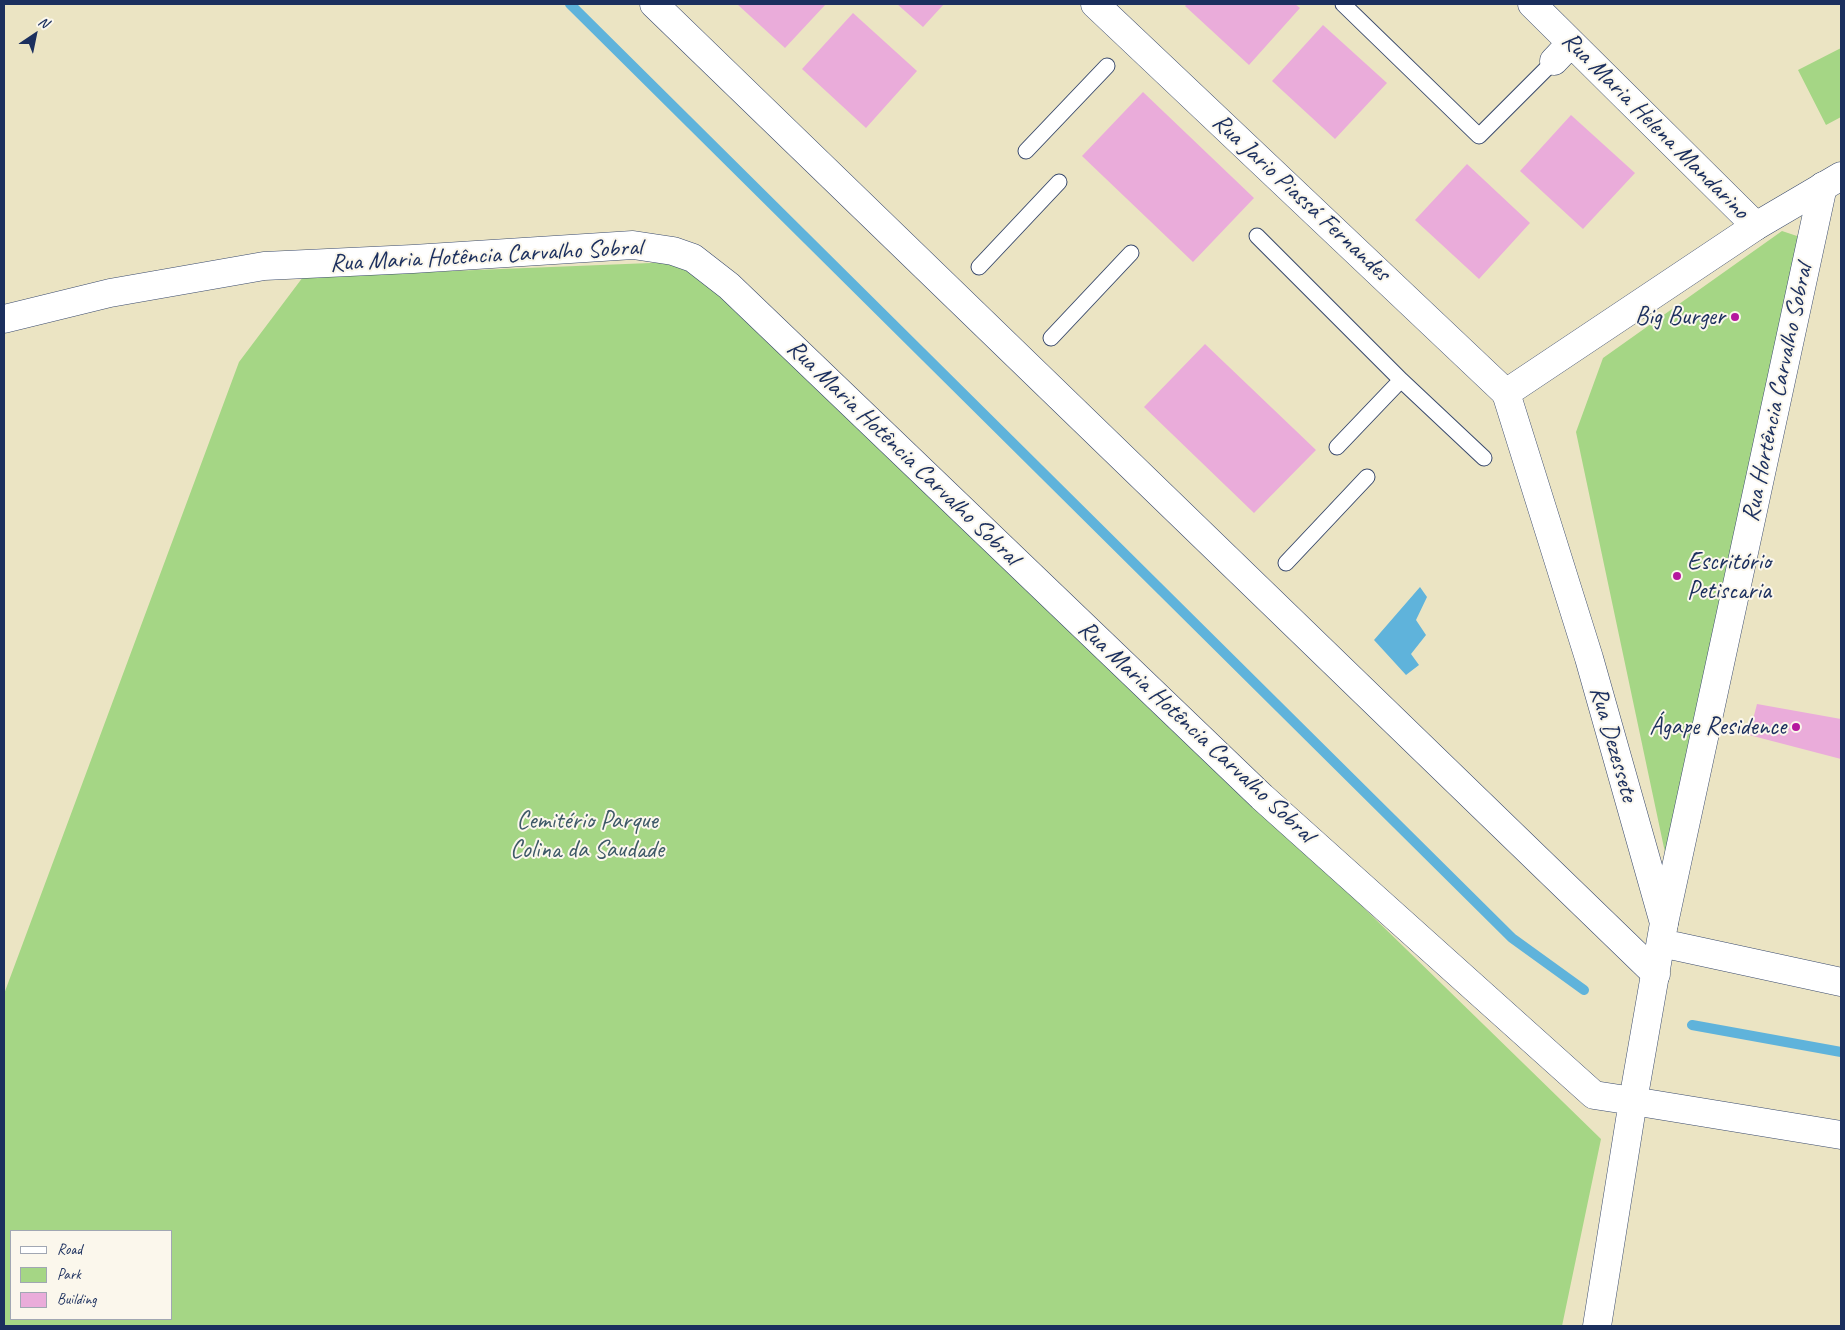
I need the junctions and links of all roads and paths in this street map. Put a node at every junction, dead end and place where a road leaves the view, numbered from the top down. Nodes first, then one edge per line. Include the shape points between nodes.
1 (654, 4) edge
2 (1343, 4) edge
3 (1532, 4) edge
4 (1103, 6) edge
5 (1562, 52) junction
6 (1107, 66) dead end
7 (1026, 151) dead end
8 (1832, 181) edge
9 (1058, 182) dead end
10 (1756, 226) junction
11 (1258, 236) dead end
12 (1131, 253) dead end
13 (979, 267) dead end
14 (4, 319) edge
15 (1051, 338) dead end
16 (1401, 380) junction
17 (1506, 393) junction
18 (1337, 447) dead end
19 (1484, 458) dead end
20 (1367, 477) dead end
21 (1286, 563) dead end
22 (1662, 933) junction
23 (1656, 974) junction
24 (1841, 982) edge
25 (1633, 1100) junction
26 (1841, 1135) edge
27 (1597, 1326) edge

1 - 23 street
2 - 5 lane via 1479,136
3 - 5 street, Rua Maria Helena Mandarino
4 - 17 street, Rua Jario Piassá Fernandes
5 - 10 street, Rua Maria Helena Mandarino
6 - 7 lane
8 - 10 street
8 - 22 street, Rua Hortência Carvalho Sobral
9 - 13 lane
10 - 17 street
11 - 16 lane
12 - 15 lane
14 - 25 street, Rua Maria Hotência Carvalho Sobral via 110,293 264,266 633,244 692,258 729,286 1262,797 1594,1095
16 - 18 lane
16 - 19 lane
17 - 22 street, Rua Dezessete via 1589,658
20 - 21 lane
22 - 23 street, Rua Dezessete
22 - 24 street
23 - 25 street, Rua Dezessete
25 - 26 street, Rua Maria Hotência Carvalho Sobral
25 - 27 street

